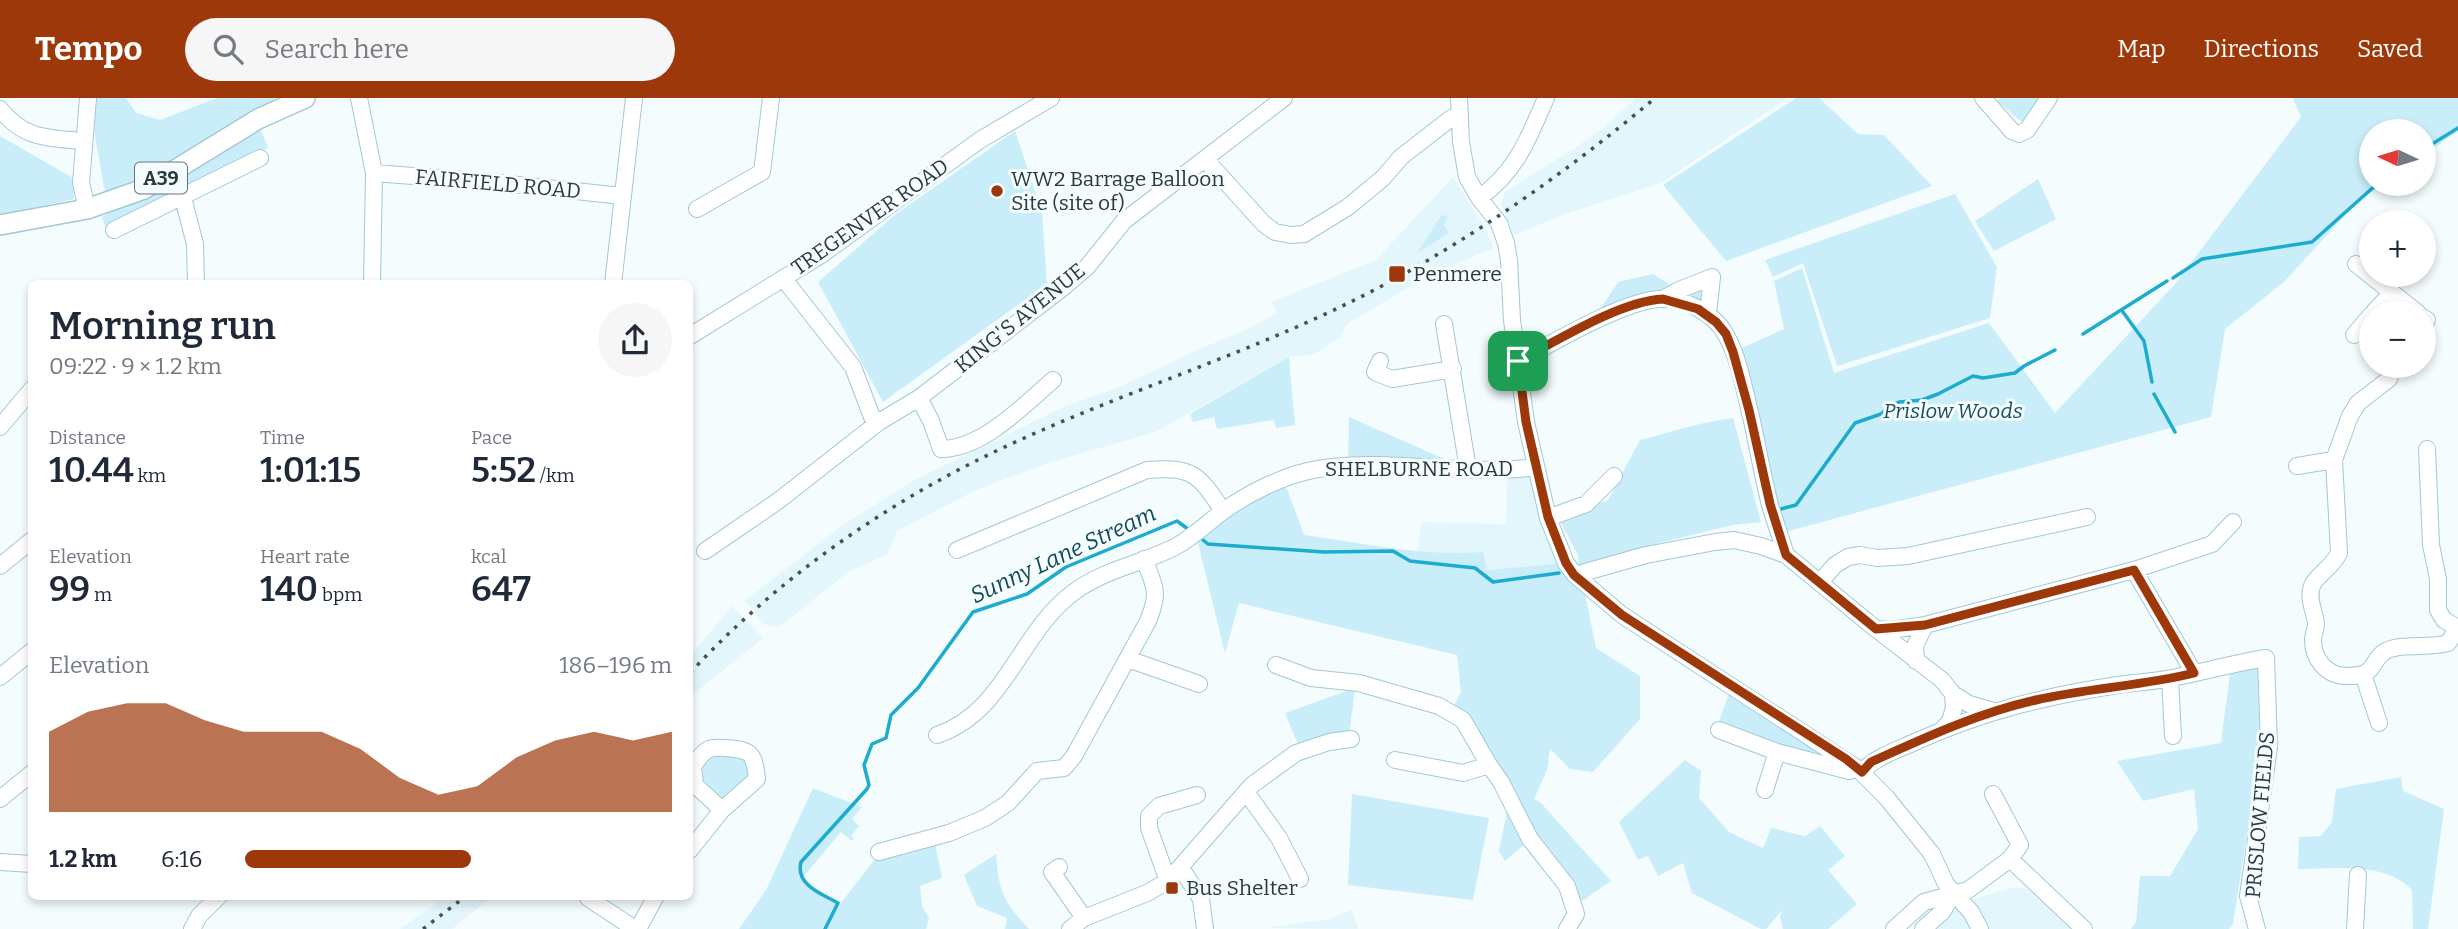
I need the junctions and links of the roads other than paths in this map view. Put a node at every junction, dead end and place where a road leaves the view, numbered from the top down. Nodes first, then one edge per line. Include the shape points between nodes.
1 (88, 98) edge
2 (305, 98) edge
3 (359, 98) edge
4 (634, 98) edge
5 (771, 98) edge
6 (1051, 98) edge
7 (1284, 98) edge
8 (1546, 98) edge
9 (1983, 98) edge
10 (2049, 98) edge
11 (1460, 106) edge
12 (0, 109) edge
13 (83, 141) junction
14 (260, 158) dead end
15 (1205, 159) junction
16 (374, 173) junction
17 (622, 195) junction
18 (183, 198) junction
19 (1479, 198) junction
20 (87, 209) junction
21 (697, 209) dead end
22 (0, 225) edge
23 (114, 230) dead end
24 (2356, 264) dead end
25 (783, 278) junction
26 (196, 280) edge
27 (372, 280) edge
28 (613, 280) edge
29 (2392, 292) junction
30 (1663, 299) junction
31 (2384, 301) edge
32 (2403, 301) edge
33 (1708, 314) junction
34 (1444, 324) dead end
35 (2359, 329) edge
36 (693, 333) edge
37 (2354, 335) dead end
38 (1380, 361) dead end
39 (1518, 361) junction
40 (1453, 369) junction
41 (2389, 378) edge
42 (1054, 380) dead end
43 (28, 394) edge
44 (919, 398) junction
45 (879, 422) junction
46 (0, 427) edge
47 (2427, 449) dead end
48 (2334, 460) junction
49 (2297, 466) dead end
50 (1535, 467) junction
51 (1468, 469) junction
52 (1614, 476) dead end
53 (1223, 511) junction
54 (1548, 517) junction
55 (2087, 517) dead end
56 (2233, 522) dead end
57 (1779, 529) junction
58 (1734, 540) junction
59 (28, 543) edge
60 (957, 550) dead end
61 (705, 551) dead end
62 (1786, 555) junction
63 (1144, 559) junction
64 (0, 566) edge
65 (2134, 570) junction
66 (1574, 575) junction
67 (1820, 582) junction
68 (1925, 625) junction
69 (2458, 628) edge
70 (1876, 629) junction
71 (28, 654) edge
72 (1128, 659) junction
73 (1916, 661) junction
74 (1276, 665) dead end
75 (2194, 673) junction
76 (2363, 674) junction
77 (0, 677) edge
78 (2170, 679) junction
79 (1199, 684) dead end
80 (1953, 694) junction
81 (1993, 711) junction
82 (2379, 723) dead end
83 (1718, 730) dead end
84 (1942, 730) junction
85 (937, 735) dead end
86 (2173, 736) dead end
87 (1351, 739) dead end
88 (1777, 752) junction
89 (1395, 760) dead end
90 (1489, 765) junction
91 (1860, 770) junction
92 (28, 776) edge
93 (1765, 790) dead end
94 (1246, 792) junction
95 (1993, 794) dead end
96 (1197, 795) dead end
97 (0, 799) edge
98 (722, 810) dead end
99 (693, 846) edge
100 (879, 852) dead end
101 (2010, 859) junction
102 (0, 862) edge
103 (28, 864) edge
104 (1059, 867) dead end
105 (1181, 868) junction
106 (2358, 875) dead end
107 (1300, 879) dead end
108 (1168, 881) junction
109 (1953, 894) junction
110 (215, 900) edge
111 (591, 900) edge
112 (654, 900) edge
113 (1092, 915) junction
114 (192, 929) edge
115 (636, 929) edge
116 (1070, 929) edge
117 (1105, 929) edge
118 (1205, 929) edge
119 (1567, 929) edge
120 (1894, 929) edge
121 (1923, 929) edge
122 (1980, 929) edge
123 (2084, 929) edge
124 (2257, 929) edge
125 (2355, 929) edge

1 - 13 street
2 - 20 main road, A39 via 258,119 144,189
3 - 16 street
4 - 17 street
5 - 21 street via 762,172
6 - 25 street, TREGENVER ROAD via 980,140
7 - 15 street, KING'S AVENUE
8 - 19 street via 1511,168
9 - 10 street via 2019,134 2027,130
11 - 15 street via 1348,207 1304,234 1275,232 1264,224
11 - 19 street via 1465,169
12 - 13 street via 34,136
13 - 20 street via 81,183
14 - 18 street
15 - 44 street, KING'S AVENUE via 1124,221 1087,267 1065,286
16 - 17 street, FAIRFIELD ROAD
16 - 27 street
17 - 28 street
18 - 23 street
18 - 26 street via 195,244
19 - 39 street via 1499,223 1506,243
20 - 22 main road, A39
24 - 29 street
25 - 36 street, TREGENVER ROAD
25 - 45 street via 853,367 872,417
29 - 31 street
29 - 32 street
30 - 33 street
30 - 33 street via 1712,277
30 - 39 street via 1596,321
33 - 57 street via 1726,334 1733,352
34 - 40 street
35 - 37 street
38 - 40 street via 1375,372 1392,379
39 - 50 street
40 - 51 street
41 - 48 street via 2358,403
42 - 44 street via 998,427 955,449 941,449
43 - 46 street
44 - 45 street, KING'S AVENUE
45 - 61 street, KING'S AVENUE
47 - 69 street via 2438,610
48 - 49 street
48 - 76 street via 2339,553 2312,586 2313,640 2323,668 2335,675
50 - 51 street, SHELBURNE ROAD
50 - 54 street
51 - 53 street, SHELBURNE ROAD via 1319,469 1283,478
52 - 54 street via 1586,504
53 - 60 street via 1203,481 1191,473 1147,470
53 - 63 street, SHELBURNE ROAD via 1196,535
54 - 66 street
55 - 67 street via 1908,556 1848,557
56 - 65 street via 2211,544
57 - 58 street
57 - 62 street
58 - 62 street
58 - 66 street via 1646,555
59 - 64 street
62 - 67 street
63 - 72 street via 1157,600
63 - 85 street, SHELBURNE ROAD via 1100,575 1072,593 1044,621 977,714
65 - 68 street
65 - 75 street
66 - 91 street via 1622,615
67 - 70 street
68 - 70 street
68 - 73 street via 1914,646
69 - 76 street via 2448,643 2383,652
70 - 73 street
71 - 77 street
72 - 79 street
72 - 100 street via 1064,768 1042,769 1008,803 985,818
73 - 80 street
74 - 90 street via 1311,678 1359,683 1439,706 1463,720
75 - 78 street
75 - 124 street, PRISLOW FIELDS via 2266,659 2269,747 2248,896
76 - 82 street
78 - 81 street
78 - 86 street
80 - 81 street
80 - 84 street via 1954,708
81 - 84 street
83 - 88 street
84 - 91 street
87 - 94 street via 1296,753
88 - 91 street
88 - 93 street
89 - 90 street via 1463,773
90 - 119 street via 1530,839 1567,886 1576,914
91 - 109 street via 1932,854
92 - 97 street
94 - 105 street
94 - 107 street via 1279,838
95 - 101 street via 2020,845
96 - 108 street via 1159,806 1149,816
98 - 99 street
101 - 109 street via 1968,890
101 - 123 street
102 - 103 street
104 - 113 street via 1052,872
105 - 108 street
105 - 118 street via 1201,899
106 - 125 street
108 - 113 street
109 - 120 street via 1924,902
109 - 121 street
109 - 122 street
110 - 114 street
111 - 115 street
112 - 115 street
113 - 116 street
113 - 117 street

